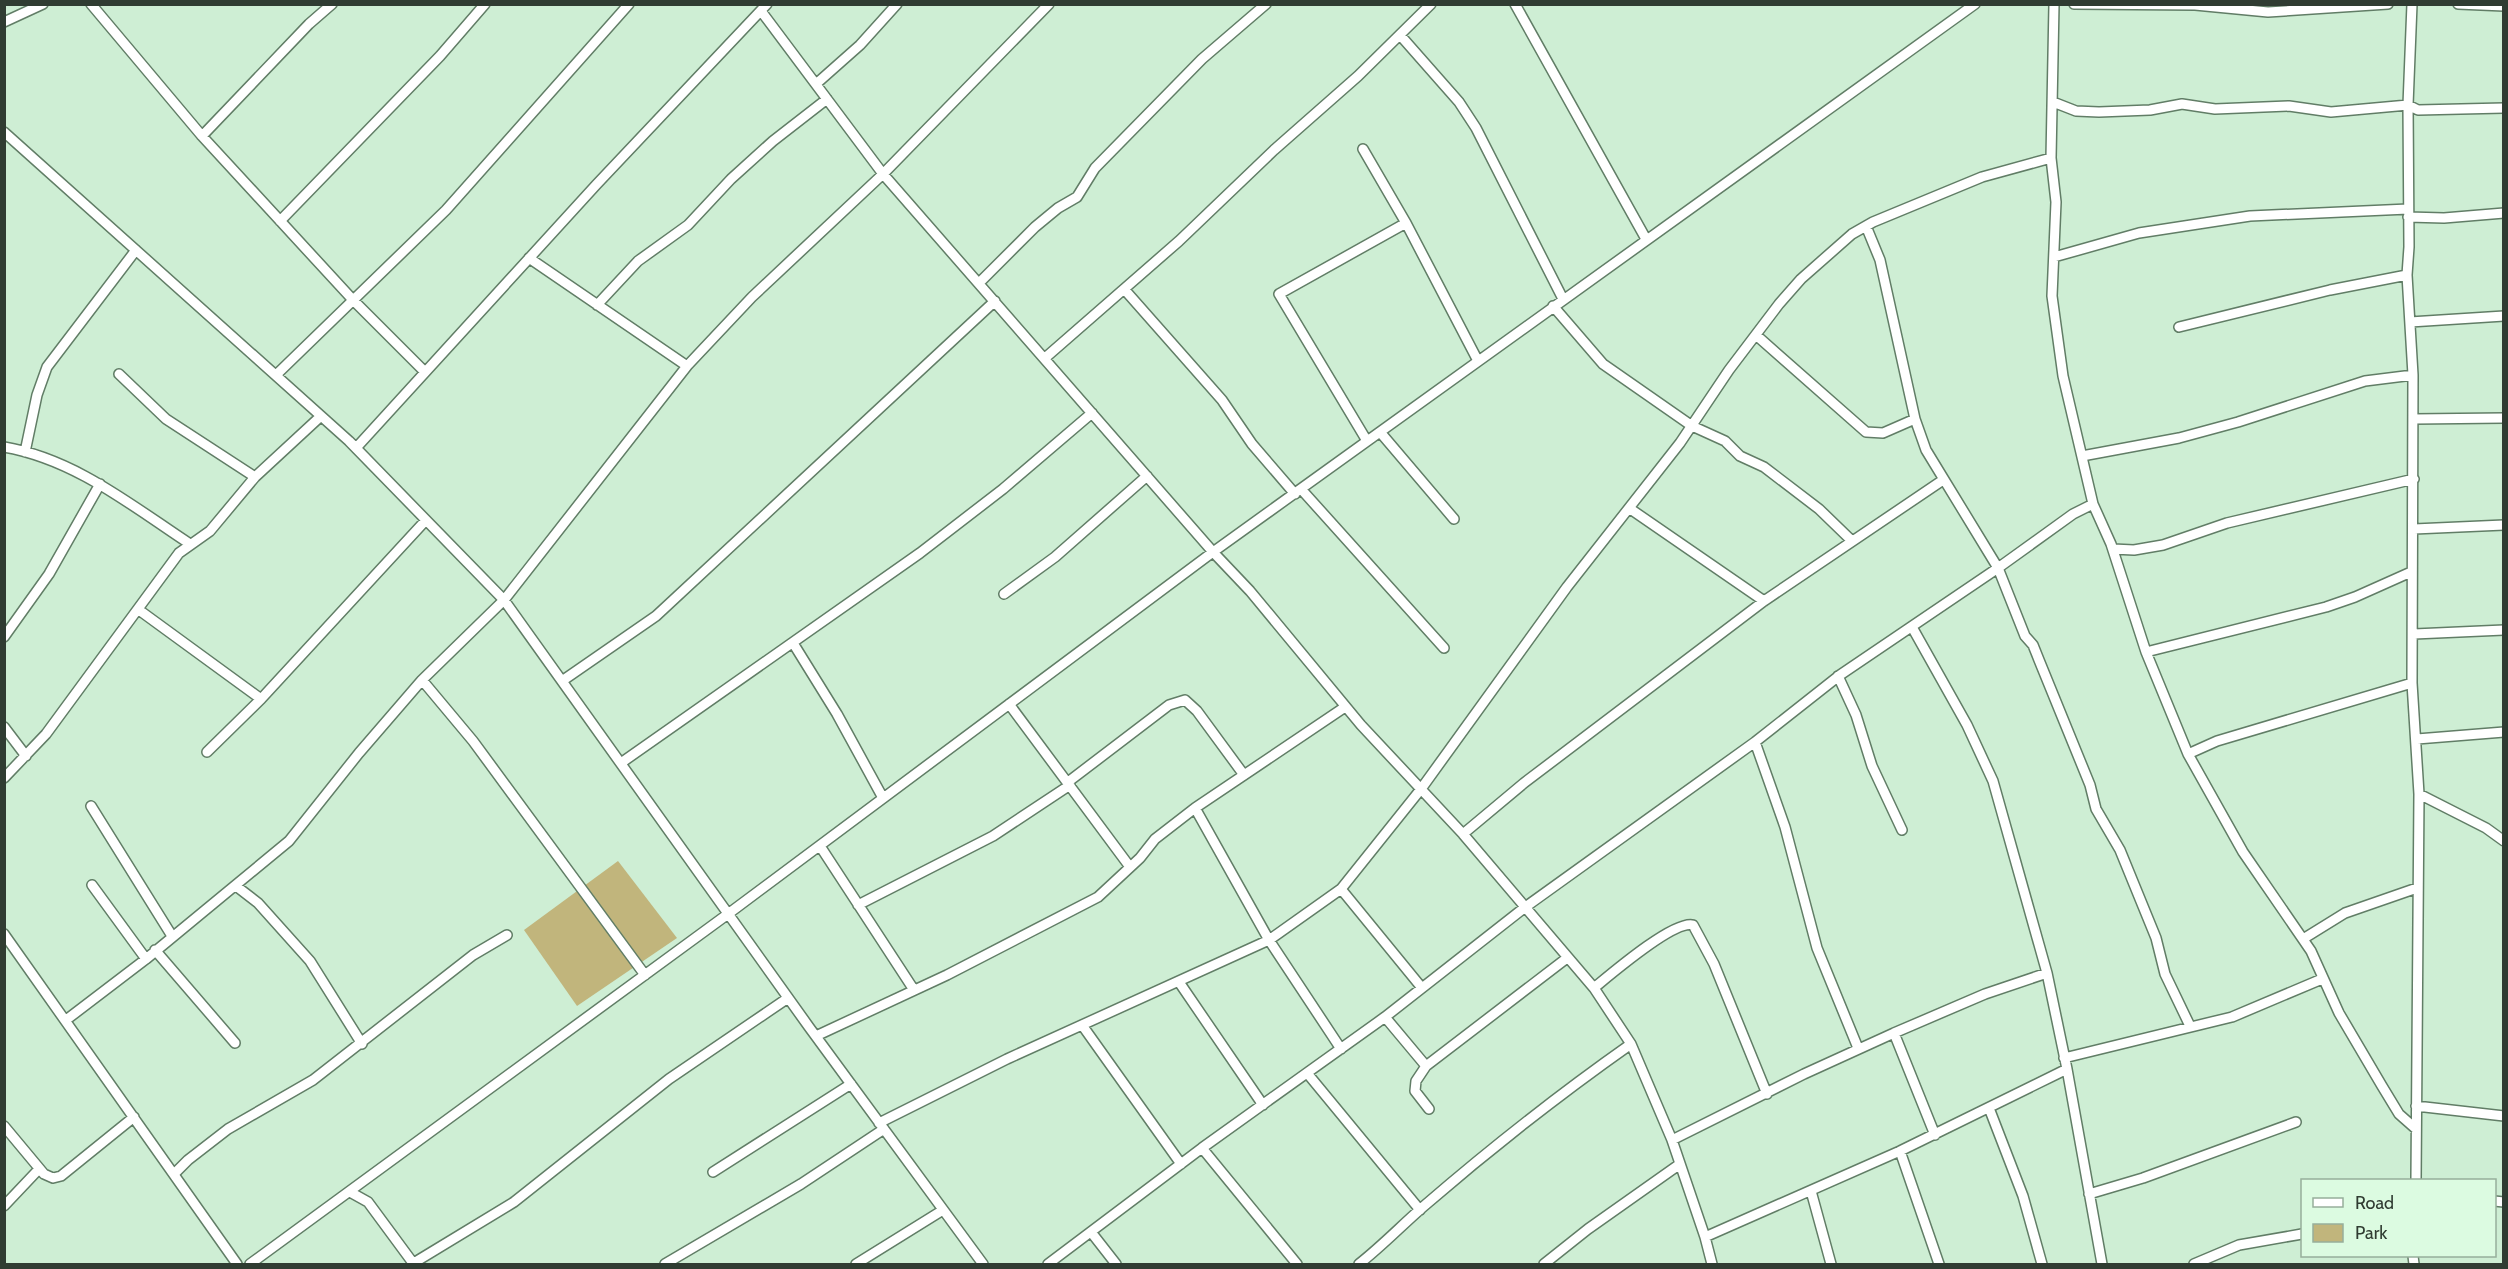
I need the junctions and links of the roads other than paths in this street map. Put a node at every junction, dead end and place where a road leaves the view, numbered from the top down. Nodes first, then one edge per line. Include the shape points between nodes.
1 (42, 4) edge
2 (91, 4) edge
3 (332, 4) edge
4 (485, 4) edge
5 (629, 4) edge
6 (897, 4) edge
7 (1049, 4) edge
8 (1266, 4) edge
9 (1431, 4) edge
10 (1515, 4) edge
11 (1975, 4) edge
12 (2054, 4) edge
13 (2074, 4) edge
14 (2388, 4) edge
15 (2412, 4) edge
16 (2458, 4) edge
17 (2504, 6) edge
18 (764, 8) edge
19 (4, 22) edge
20 (1400, 35) junction
21 (816, 84) junction
22 (827, 99) junction
23 (2053, 102) junction
24 (2408, 105) junction
25 (2504, 108) edge
26 (4, 132) edge
27 (202, 136) junction
28 (1363, 149) dead end
29 (2051, 158) junction
30 (883, 174) junction
31 (2408, 213) junction
32 (2504, 213) edge
33 (280, 221) junction
34 (1406, 223) junction
35 (1866, 226) junction
36 (1646, 239) junction
37 (136, 250) junction
38 (2054, 257) junction
39 (529, 258) junction
40 (2407, 274) junction
41 (979, 283) junction
42 (1124, 289) junction
43 (1563, 299) junction
44 (353, 300) junction
45 (995, 301) junction
46 (597, 305) junction
47 (1553, 306) junction
48 (2504, 316) edge
49 (2410, 322) junction
50 (2179, 327) dead end
51 (1756, 335) junction
52 (1045, 358) junction
53 (1478, 360) junction
54 (687, 366) junction
55 (425, 372) junction
56 (119, 374) dead end
57 (276, 375) junction
58 (2413, 375) junction
59 (1092, 413) junction
60 (321, 416) junction
61 (2504, 418) edge
62 (1916, 419) junction
63 (2414, 419) junction
64 (1692, 426) junction
65 (1380, 432) junction
66 (1367, 441) junction
67 (4, 447) edge
68 (357, 448) junction
69 (25, 452) junction
70 (2082, 456) junction
71 (1147, 476) junction
72 (255, 477) junction
73 (2414, 478) junction
74 (1943, 480) junction
75 (100, 484) junction
76 (1298, 491) junction
77 (2093, 504) junction
78 (1629, 508) junction
79 (1454, 519) dead end
80 (426, 520) junction
81 (2504, 525) edge
82 (2414, 529) junction
83 (1851, 540) junction
84 (190, 544) junction
85 (2113, 549) junction
86 (1213, 552) junction
87 (1998, 568) junction
88 (2411, 572) junction
89 (1004, 594) dead end
90 (504, 600) junction
91 (1764, 601) junction
92 (139, 610) junction
93 (1912, 627) junction
94 (2504, 630) edge
95 (2414, 634) junction
96 (4, 637) edge
97 (793, 643) junction
98 (1444, 648) dead end
99 (2146, 652) junction
100 (1838, 676) junction
101 (422, 680) junction
102 (562, 681) junction
103 (2412, 683) junction
104 (261, 699) junction
105 (1009, 704) junction
106 (1346, 707) junction
107 (4, 728) edge
108 (2504, 732) edge
109 (2417, 739) junction
110 (1755, 742) junction
111 (207, 752) dead end
112 (2188, 754) junction
113 (26, 756) junction
114 (621, 762) junction
115 (1244, 775) junction
116 (4, 778) edge
117 (1069, 784) junction
118 (1421, 789) junction
119 (2419, 794) junction
120 (883, 798) junction
121 (91, 806) dead end
122 (1195, 808) junction
123 (1902, 830) dead end
124 (1462, 834) junction
125 (2504, 841) edge
126 (820, 846) junction
127 (1130, 867) junction
128 (92, 885) dead end
129 (236, 886) junction
130 (2417, 888) junction
131 (1341, 889) junction
132 (858, 905) junction
133 (1524, 908) junction
134 (728, 914) junction
135 (4, 934) edge
136 (507, 934) dead end
137 (171, 936) junction
138 (2303, 939) junction
139 (1269, 940) junction
140 (155, 950) junction
141 (1567, 958) junction
142 (146, 959) junction
143 (2047, 973) junction
144 (645, 975) junction
145 (2322, 979) junction
146 (1179, 982) junction
147 (1422, 988) junction
148 (1594, 988) junction
149 (914, 990) junction
150 (788, 998) junction
151 (1385, 1017) junction
152 (66, 1020) junction
153 (1082, 1025) junction
154 (2190, 1026) junction
155 (1894, 1033) junction
156 (816, 1036) junction
157 (235, 1042) dead end
158 (362, 1044) junction
159 (1632, 1044) junction
160 (1858, 1048) junction
161 (1341, 1049) junction
162 (2064, 1058) junction
163 (1426, 1065) junction
164 (2067, 1069) junction
165 (1307, 1073) junction
166 (851, 1084) junction
167 (1767, 1094) junction
168 (1263, 1105) junction
169 (2416, 1106) junction
170 (1989, 1108) junction
171 (1429, 1109) dead end
172 (2504, 1116) edge
173 (134, 1117) junction
174 (2295, 1122) dead end
175 (4, 1126) edge
176 (881, 1126) junction
177 (2416, 1129) junction
178 (1935, 1135) junction
179 (1672, 1140) junction
180 (1202, 1148) junction
181 (1900, 1151) junction
182 (1181, 1164) junction
183 (1680, 1164) junction
184 (39, 1169) junction
185 (714, 1172) dead end
186 (174, 1174) junction
187 (2415, 1179) edge
188 (1811, 1191) junction
189 (350, 1192) junction
190 (2089, 1194) junction
191 (4, 1206) edge
192 (943, 1210) junction
193 (1420, 1210) junction
194 (1091, 1232) junction
195 (2301, 1234) edge
196 (1705, 1237) junction
197 (237, 1264) edge
198 (250, 1264) edge
199 (412, 1264) edge
200 (664, 1264) edge
201 (856, 1264) edge
202 (982, 1264) edge
203 (1048, 1264) edge
204 (1116, 1264) edge
205 (1297, 1264) edge
206 (1359, 1264) edge
207 (1544, 1264) edge
208 (1712, 1264) edge
209 (1830, 1264) edge
210 (1939, 1264) edge
211 (2042, 1264) edge
212 (2102, 1264) edge
213 (2194, 1264) edge

1 - 19 street
2 - 27 street
3 - 27 street
4 - 33 street
5 - 44 street via 446,210
6 - 21 street via 860,45
7 - 30 street
8 - 41 street via 1203,59 1095,168 1077,197 1035,227
9 - 20 street
10 - 36 street
11 - 36 street
12 - 23 street
13 - 14 street via 2196,5 2268,12
15 - 24 street
16 - 17 street
18 - 21 street
18 - 39 street
20 - 42 street
20 - 43 street via 1465,111
21 - 22 street
22 - 30 street
22 - 46 street via 731,179 688,225 638,261
23 - 24 street via 2076,111 2099,112 2182,104 2216,109 2289,106 2331,112
23 - 29 street
24 - 25 street via 2418,110
24 - 31 street
26 - 37 street
27 - 33 street
28 - 34 street
29 - 35 street via 1982,177
29 - 38 street via 2056,202
30 - 41 street
30 - 54 street via 753,297
31 - 32 street
31 - 38 street via 2250,216 2139,233
31 - 40 street
33 - 44 street
34 - 53 street
34 - 66 street via 1279,294
35 - 51 street via 1801,279
35 - 62 street via 1880,260
36 - 43 street
37 - 57 street
37 - 69 street via 47,367
38 - 70 street via 2052,296 2059,353
39 - 46 street
39 - 55 street
40 - 49 street
40 - 50 street
41 - 45 street
42 - 52 street
42 - 76 street via 1222,400 1252,444
43 - 47 street
44 - 55 street
44 - 57 street
45 - 52 street
45 - 102 street via 656,616
46 - 54 street
47 - 53 street
47 - 64 street via 1603,364
48 - 49 street
49 - 58 street
51 - 62 street via 1866,432 1883,433
51 - 64 street
52 - 59 street
53 - 65 street
54 - 90 street
55 - 68 street
56 - 72 street via 166,418
57 - 60 street
58 - 63 street
58 - 70 street via 2365,381 2179,438
59 - 71 street
59 - 97 street via 920,553
60 - 68 street
60 - 72 street
61 - 63 street
62 - 74 street via 1926,450
63 - 73 street
64 - 78 street
64 - 83 street via 1725,441 1740,456 1764,467 1819,509
65 - 66 street
65 - 79 street
66 - 76 street
67 - 69 street
68 - 80 street
69 - 75 street via 52,459
70 - 77 street
71 - 86 street
71 - 89 street via 1055,557
72 - 84 street via 210,531
73 - 82 street
73 - 85 street via 2227,523 2163,545
74 - 83 street
74 - 87 street
75 - 84 street
75 - 96 street via 50,574
76 - 86 street
76 - 98 street
77 - 85 street
77 - 87 street
78 - 91 street
78 - 118 street
80 - 90 street
80 - 104 street
81 - 82 street
82 - 88 street
83 - 91 street
84 - 92 street via 179,553
85 - 99 street
86 - 105 street
86 - 106 street
87 - 93 street
87 - 154 street via 2090,785 2096,809 2120,850 2156,938 2165,974
88 - 95 street
88 - 99 street via 2326,607
90 - 101 street
90 - 102 street
91 - 124 street
92 - 104 street
92 - 113 street
93 - 100 street
93 - 143 street via 1967,725 1993,781
94 - 95 street
95 - 103 street
97 - 114 street
97 - 120 street
99 - 112 street
100 - 110 street
100 - 123 street via 1856,715 1872,766
101 - 129 street via 289,841
101 - 144 street via 473,741
102 - 114 street
103 - 109 street
103 - 112 street via 2217,741
104 - 111 street
105 - 117 street
105 - 120 street
106 - 115 street
106 - 118 street
107 - 113 street
108 - 109 street
109 - 119 street
110 - 133 street
110 - 160 street via 1785,827 1817,948
112 - 138 street via 2243,852
113 - 116 street
114 - 134 street
115 - 117 street via 1185,700 1169,705
115 - 122 street
117 - 127 street
117 - 132 street via 993,836
118 - 124 street
118 - 131 street
119 - 125 street
119 - 130 street
120 - 126 street
121 - 137 street
122 - 127 street via 1155,839
122 - 139 street
124 - 133 street
126 - 132 street
126 - 134 street
127 - 149 street via 1098,897
128 - 142 street
129 - 137 street
129 - 158 street via 258,903 310,961
130 - 138 street via 2345,913
130 - 169 street
131 - 139 street
131 - 147 street
132 - 149 street
133 - 141 street
133 - 147 street
134 - 144 street
134 - 150 street
135 - 152 street
136 - 158 street via 473,955
137 - 140 street
138 - 145 street
139 - 146 street
139 - 161 street
140 - 142 street
140 - 157 street
141 - 148 street
141 - 163 street
142 - 152 street
143 - 155 street via 1985,994
143 - 162 street
144 - 189 street
145 - 154 street via 2232,1017
145 - 177 street via 2399,1114
146 - 153 street
146 - 168 street
147 - 151 street
148 - 159 street
148 - 167 street via 1674,929 1693,925 1714,964
149 - 156 street
150 - 156 street
150 - 199 street via 669,1079 514,1202
151 - 161 street
151 - 163 street
152 - 173 street
153 - 176 street
153 - 182 street
154 - 162 street
155 - 160 street
155 - 178 street
156 - 166 street
158 - 186 street via 313,1080 228,1129
159 - 179 street
159 - 193 street via 1536,1115
160 - 167 street
161 - 165 street
162 - 164 street
163 - 171 street via 1414,1091
164 - 170 street
164 - 190 street
165 - 168 street
165 - 193 street
166 - 176 street
166 - 185 street
167 - 179 street
168 - 180 street
169 - 172 street
169 - 177 street
170 - 178 street
170 - 211 street via 2023,1196
173 - 184 street via 61,1176 52,1178
173 - 186 street
174 - 190 street
175 - 184 street
176 - 192 street
176 - 200 street via 801,1184
177 - 187 street
178 - 181 street
179 - 183 street
180 - 182 street
180 - 205 street
181 - 188 street
181 - 210 street
182 - 194 street
183 - 196 street
183 - 207 street
184 - 191 street
186 - 197 street
188 - 196 street
188 - 209 street
189 - 198 street
189 - 199 street via 368,1202
190 - 212 street
192 - 201 street
192 - 202 street
193 - 206 street
194 - 203 street
194 - 204 street
195 - 213 street via 2240,1245
196 - 208 street

